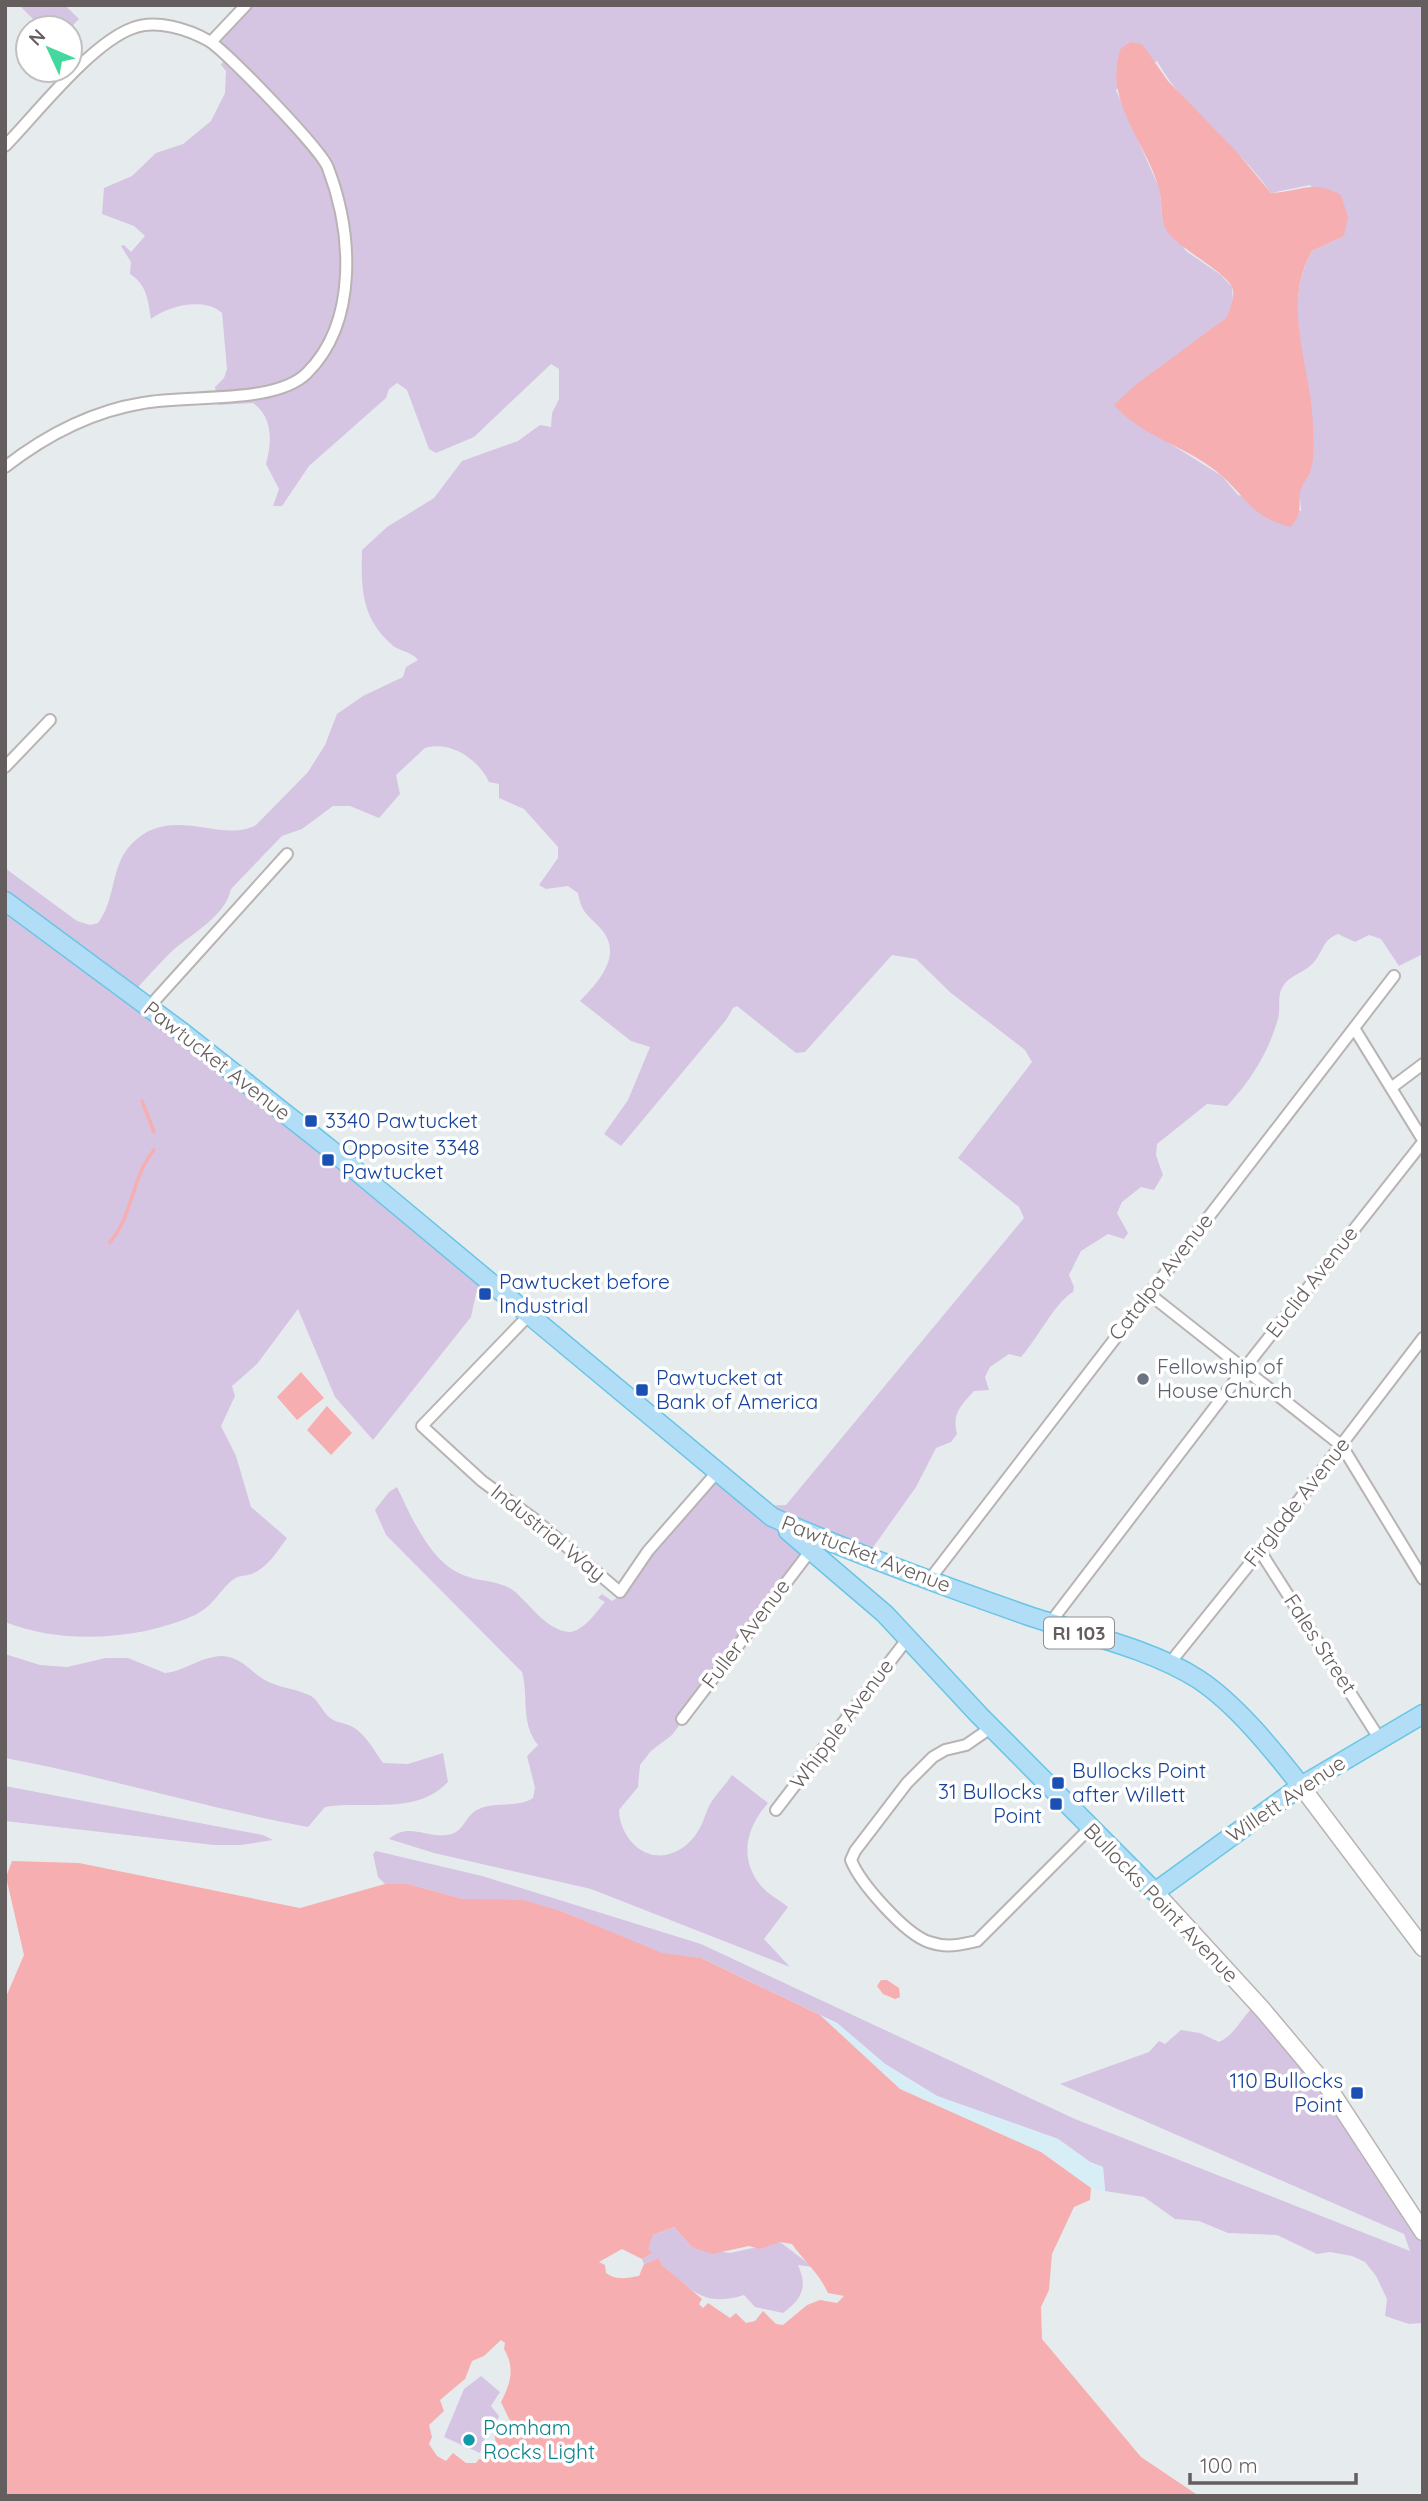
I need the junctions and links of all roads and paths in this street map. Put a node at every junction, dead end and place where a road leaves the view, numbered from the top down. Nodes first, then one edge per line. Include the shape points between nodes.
1 (246, 5) edge
2 (211, 42) junction
3 (5, 146) edge
4 (5, 467) edge
5 (50, 720) dead end
6 (5, 767) edge
7 (286, 854) dead end
8 (5, 901) edge
9 (1394, 976) dead end
10 (149, 1007) junction
11 (1354, 1028) junction
12 (1423, 1064) edge
13 (1391, 1088) junction
14 (1423, 1141) edge
15 (1148, 1293) junction
16 (530, 1314) junction
17 (1419, 1342) edge
18 (1423, 1357) edge
19 (1244, 1369) junction
20 (1342, 1446) junction
21 (718, 1471) junction
22 (772, 1517) joint
23 (815, 1544) junction
24 (1260, 1551) junction
25 (874, 1558) junction
26 (930, 1579) junction
27 (1423, 1579) edge
28 (855, 1585) junction
29 (1051, 1623) junction
30 (908, 1638) junction
31 (1169, 1664) junction
32 (1422, 1717) edge
33 (682, 1719) dead end
34 (992, 1727) junction
35 (1379, 1738) junction
36 (1301, 1786) junction
37 (776, 1810) dead end
38 (1090, 1828) junction
39 (1155, 1892) junction
40 (1422, 1945) edge
41 (1423, 2232) edge

1 - 2 street
2 - 3 street via 179,27 145,26 117,36
2 - 4 street via 313,143 328,165 346,253 342,305 318,361 305,376 268,394 207,396 118,408 45,439
5 - 6 street
7 - 10 street
8 - 10 main road, Pawtucket Avenue / RI 103
9 - 11 street, Catalpa Avenue
10 - 16 main road, Pawtucket Avenue / RI 103
11 - 13 street
11 - 15 street, Catalpa Avenue
12 - 13 street
13 - 14 street
14 - 19 street, Euclid Avenue
15 - 19 street
15 - 26 street, Catalpa Avenue
16 - 21 main road, Pawtucket Avenue / RI 103
16 - 21 street, Industrial Way via 422,1426 482,1480 620,1591 648,1551
17 - 18 street
17 - 20 street, Firglade Avenue
19 - 20 street
19 - 29 street, Euclid Avenue
20 - 24 street, Firglade Avenue
20 - 27 street
21 - 22 main road, Pawtucket Avenue / RI 103
22 - 23 main road, Bullocks Point Avenue / RI 103
23 - 25 main road, Pawtucket Avenue / RI 103
23 - 28 main road, Bullocks Point Avenue / RI 103
23 - 33 street, Fuller Avenue
24 - 31 street, Firglade Avenue
24 - 35 street, Fales Street
25 - 26 main road, Pawtucket Avenue / RI 103
25 - 28 main road
26 - 29 main road, Pawtucket Avenue / RI 103
28 - 30 main road, Bullocks Point Avenue / RI 103
29 - 31 main road, Pawtucket Avenue / RI 103
30 - 34 main road, Bullocks Point Avenue / RI 103
30 - 37 street, Whipple Avenue
31 - 36 main road, Pawtucket Avenue / RI 103 via 1207,1686 1259,1736
32 - 35 main road, Willett Avenue
34 - 38 main road, Bullocks Point Avenue / RI 103
34 - 38 street via 967,1745 945,1749 933,1757 855,1851 851,1860 856,1871 888,1909 917,1937 929,1942 955,1946 977,1941
35 - 36 main road, Willett Avenue
36 - 39 main road, Willett Avenue
36 - 40 main road, Pawtucket Avenue
38 - 39 main road, Bullocks Point Avenue / RI 103
39 - 41 main road, Bullocks Point Avenue via 1330,2090

